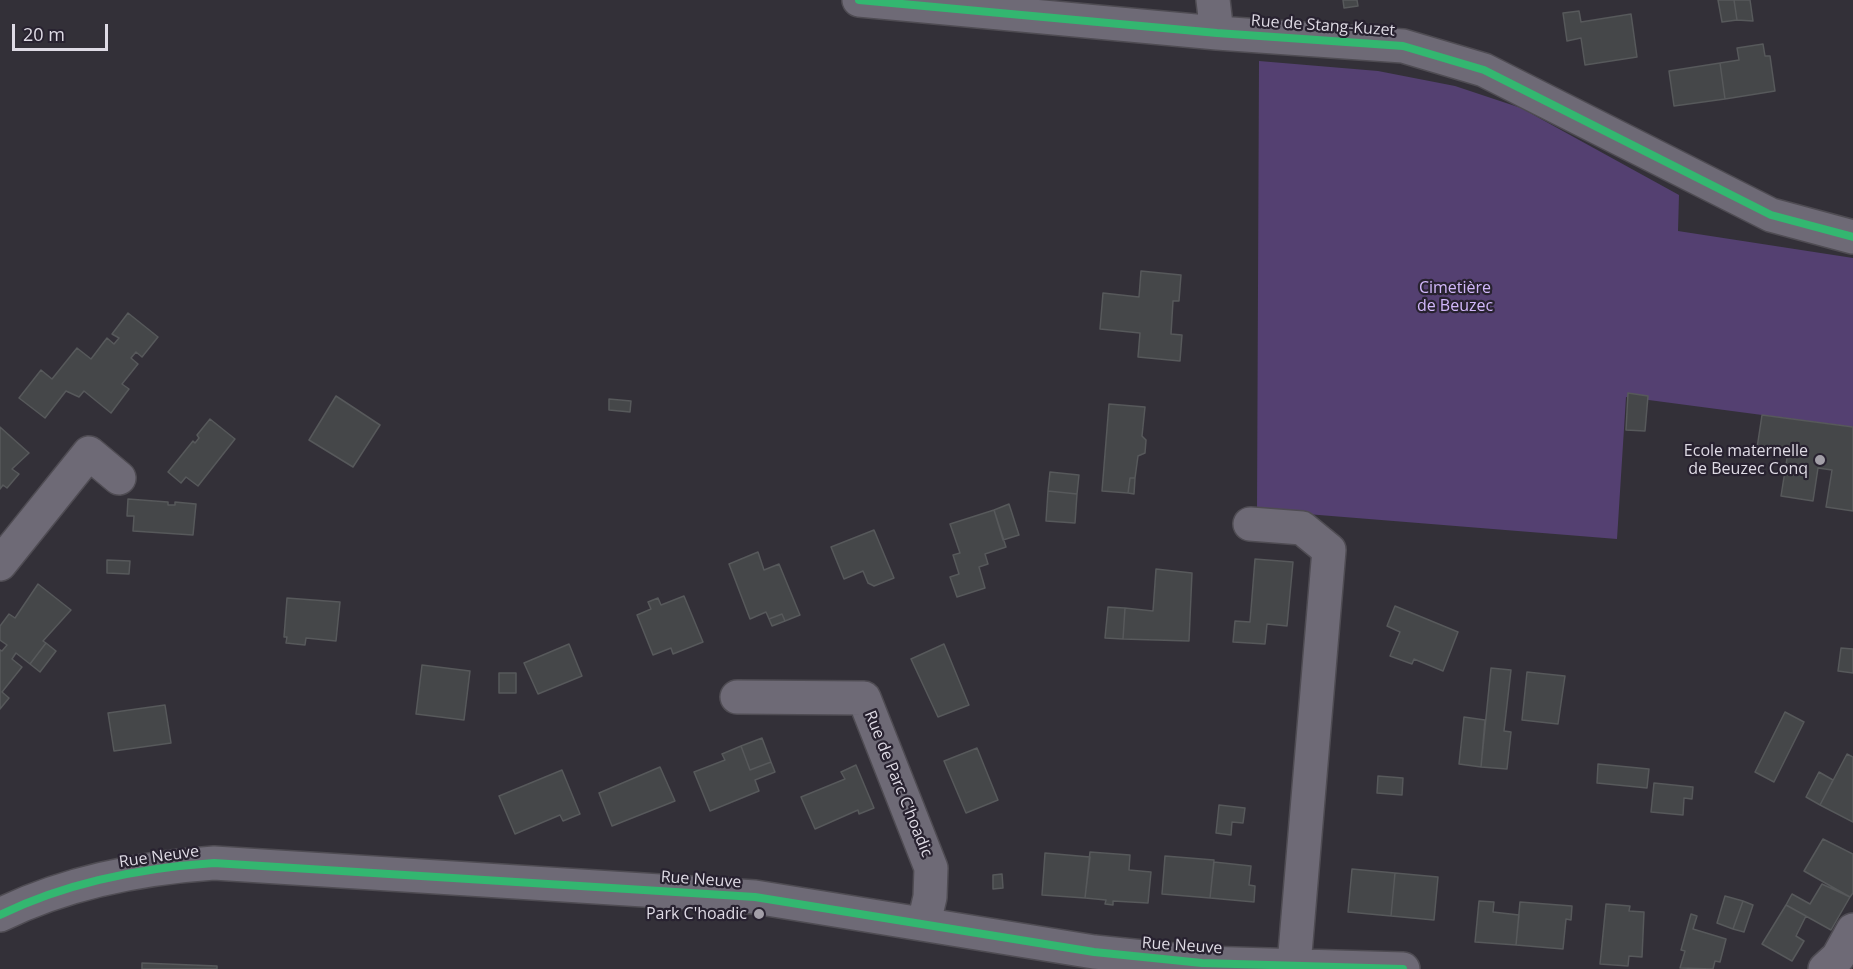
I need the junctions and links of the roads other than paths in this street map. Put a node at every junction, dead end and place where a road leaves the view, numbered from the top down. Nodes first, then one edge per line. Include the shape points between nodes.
1 (859, 0) edge
2 (1213, 0) edge
3 (1217, 33) junction
4 (1853, 237) edge
5 (119, 478) dead end
6 (1250, 524) dead end
7 (0, 564) edge
8 (737, 697) dead end
9 (1, 912) edge
10 (924, 923) junction
11 (1853, 930) edge
12 (1294, 965) junction
13 (1403, 969) edge
14 (1825, 969) edge

1 - 3 street, Rue de Stang-Kuzet
2 - 3 street
3 - 4 street, Rue de Stang-Kuzet via 1403,46 1484,70 1771,215
5 - 7 street via 90,453
6 - 12 street via 1302,528 1329,550
8 - 10 street, Rue de Parc C'hoadic via 864,698 932,868
9 - 10 street, Rue Neuve via 93,880 214,863 745,897
10 - 12 street, Rue Neuve via 1094,952 1202,963
11 - 14 street via 1838,957
12 - 13 street, Rue Neuve

